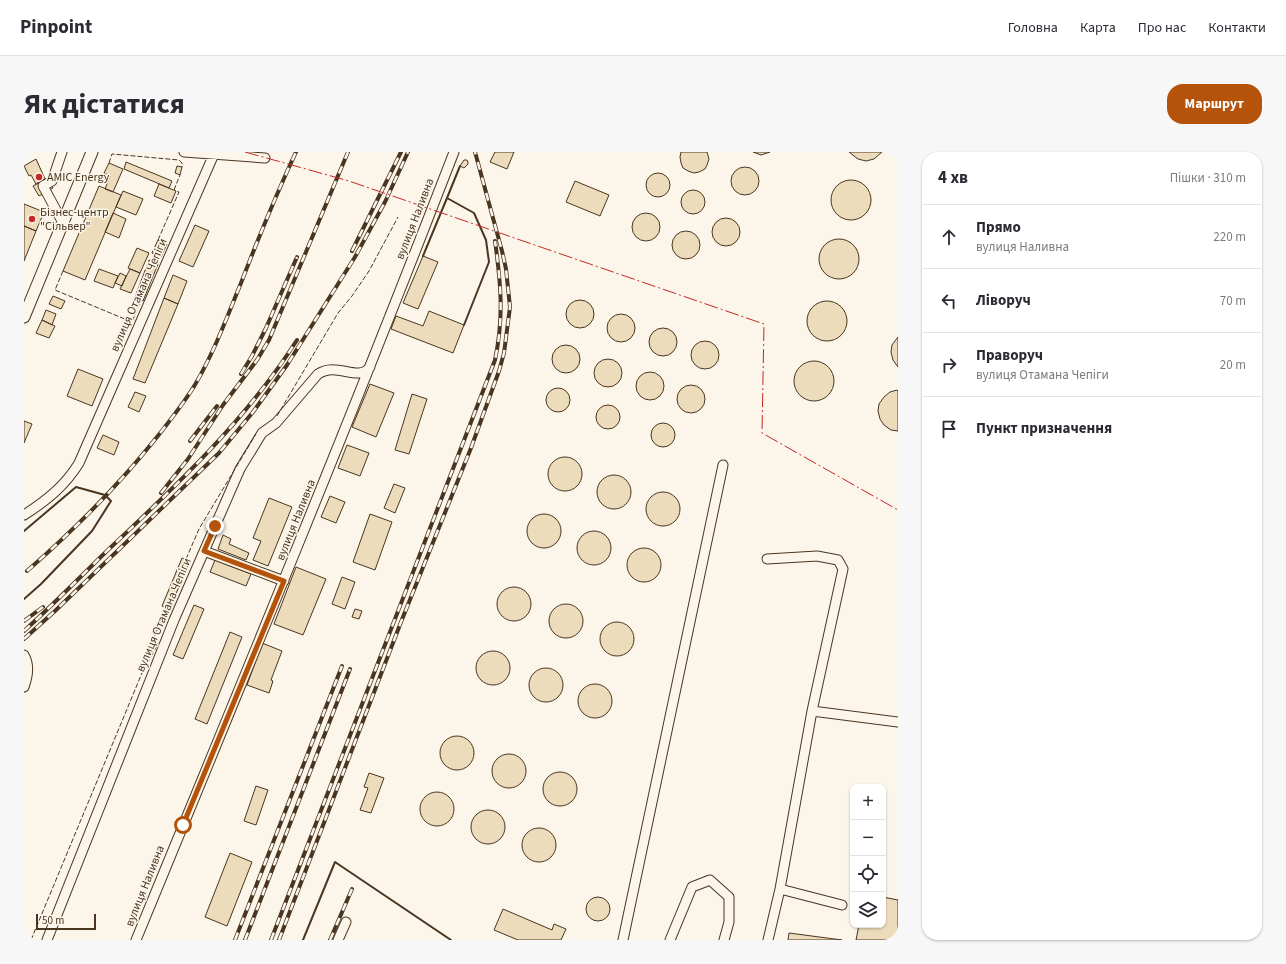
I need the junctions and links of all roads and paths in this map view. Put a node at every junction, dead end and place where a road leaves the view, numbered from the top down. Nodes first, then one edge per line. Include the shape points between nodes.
1 (62, 152) edge
2 (92, 152) edge
3 (184, 152) edge
4 (454, 152) edge
5 (214, 154) junction
6 (265, 158) dead end
7 (63, 223) junction
8 (24, 317) edge
9 (371, 366) junction
10 (724, 466) dead end
11 (24, 515) edge
12 (204, 551) junction
13 (766, 559) dead end
14 (284, 581) junction
15 (24, 655) edge
16 (24, 687) edge
17 (812, 711) junction
18 (898, 722) edge
19 (780, 888) junction
20 (842, 905) dead end
21 (346, 922) dead end
22 (47, 940) edge
23 (136, 940) edge
24 (338, 940) edge
25 (623, 940) edge
26 (670, 940) edge
27 (724, 940) edge
28 (768, 940) edge

1 - 7 street via 52,181 43,186
2 - 7 main road
3 - 5 street
4 - 9 street, вулиця Наливна
5 - 6 street
5 - 11 street, вулиця Отамана Чепіги via 79,463 54,493
7 - 8 main road
9 - 12 street, вулиця Отамана Чепіги via 359,373 335,369 323,371 313,379 276,423 262,433 240,470
9 - 14 street, вулиця Наливна
10 - 25 street
12 - 14 street
12 - 22 street, вулиця Отамана Чепіги
13 - 17 street via 817,556 838,560 844,569
14 - 23 street, вулиця Наливна
15 - 16 street via 28,665
17 - 18 street
17 - 19 street
19 - 20 street
19 - 28 street
21 - 24 street
26 - 27 street via 692,887 710,880 729,897 729,922

